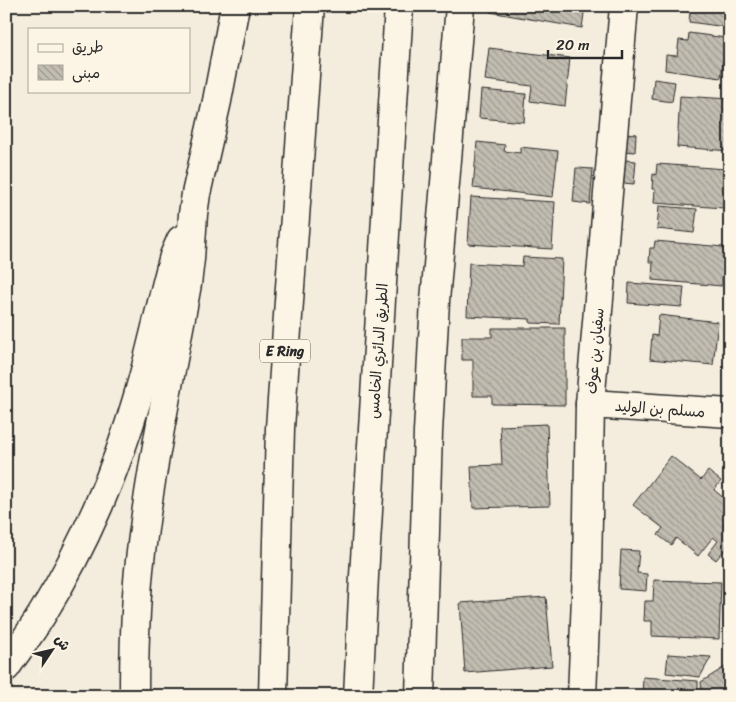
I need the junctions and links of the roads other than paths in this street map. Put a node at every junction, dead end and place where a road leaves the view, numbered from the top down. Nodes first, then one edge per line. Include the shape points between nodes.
1 (235, 6) edge
2 (310, 6) edge
3 (399, 6) edge
4 (460, 6) edge
5 (624, 6) edge
6 (193, 214) junction
7 (590, 404) junction
8 (730, 413) edge
9 (6, 667) edge
10 (134, 696) edge
11 (273, 696) edge
12 (358, 696) edge
13 (420, 696) edge
14 (582, 696) edge

1 - 6 main road
2 - 11 main road, E Ring via 280,428
3 - 12 main road, الطريق الدائري الخامس
4 - 13 main road via 435,302
5 - 7 main road, سفيان بن عوف
6 - 9 main road via 174,256 138,397 98,507 44,611
6 - 10 main road via 187,284 151,479 139,570
7 - 8 main road, مسلم بن الوليد
7 - 14 main road, سفيان بن عوف

